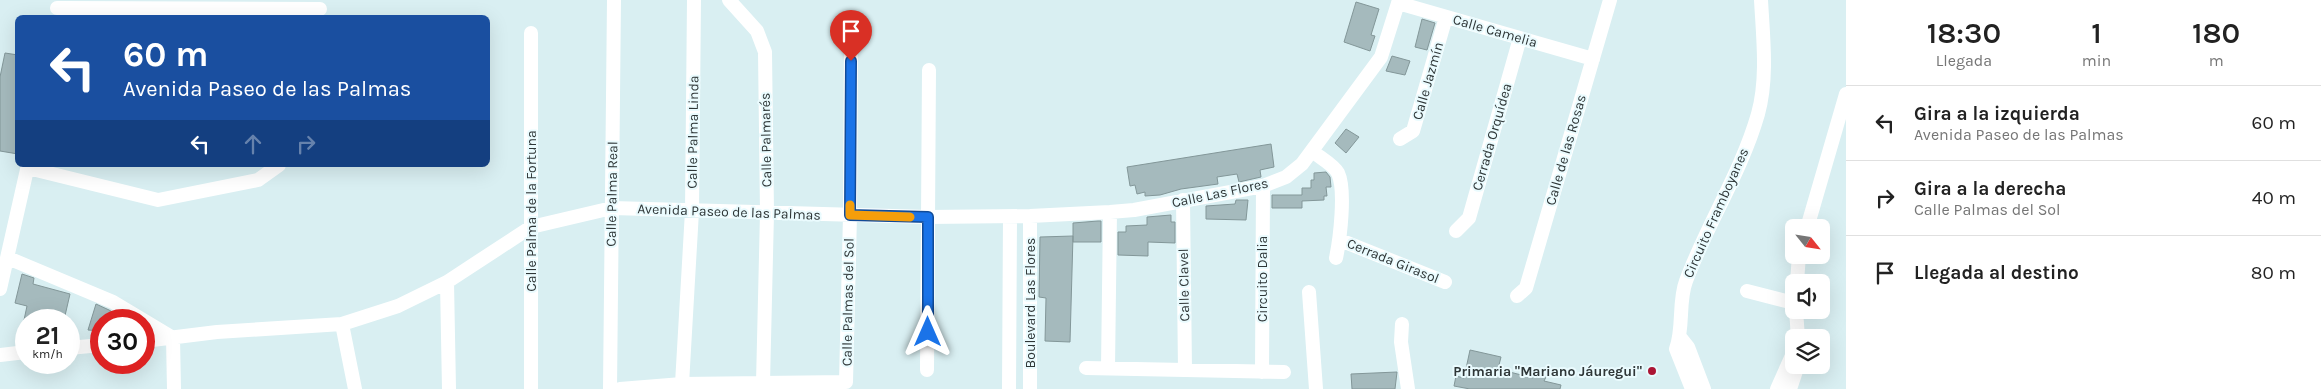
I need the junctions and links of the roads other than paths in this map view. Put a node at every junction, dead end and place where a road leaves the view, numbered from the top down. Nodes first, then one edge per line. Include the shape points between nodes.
1 (614, 0) edge
2 (694, 0) edge
3 (729, 0) edge
4 (1610, 0) edge
5 (1761, 0) edge
6 (1398, 1) edge
7 (57, 8) edge
8 (320, 9) edge
9 (1446, 17) junction
10 (531, 33) dead end
11 (1520, 38) junction
12 (851, 41) dead end
13 (1593, 59) junction
14 (929, 70) dead end
15 (1846, 94) edge
16 (1400, 139) dead end
17 (1312, 150) junction
18 (28, 167) edge
19 (32, 167) edge
20 (277, 167) edge
21 (1262, 186) junction
22 (1183, 200) junction
23 (612, 208) junction
24 (692, 211) junction
25 (1110, 212) junction
26 (767, 213) junction
27 (850, 215) junction
28 (1030, 216) junction
29 (928, 217) junction
30 (1010, 217) junction
31 (1810, 219) edge
32 (531, 227) junction
33 (1456, 232) dead end
34 (1340, 240) junction
35 (8, 258) junction
36 (1336, 258) dead end
37 (447, 282) junction
38 (1445, 282) dead end
39 (0, 289) edge
40 (1747, 291) dead end
41 (1309, 292) dead end
42 (1517, 296) dead end
43 (1785, 301) edge
44 (342, 324) junction
45 (1402, 324) dead end
46 (1680, 337) junction
47 (173, 338) junction
48 (155, 340) edge
49 (15, 353) edge
50 (0, 355) edge
51 (1086, 368) dead end
52 (1108, 368) junction
53 (927, 370) dead end
54 (1185, 370) junction
55 (1785, 371) edge
56 (1262, 372) junction
57 (1284, 372) dead end
58 (1795, 374) edge
59 (763, 383) junction
60 (682, 384) junction
61 (174, 389) edge
62 (355, 389) edge
63 (450, 389) edge
64 (531, 389) edge
65 (610, 389) edge
66 (620, 389) edge
67 (1009, 389) edge
68 (1030, 389) edge
69 (1316, 389) edge
70 (1408, 389) edge
71 (1692, 389) edge
72 (1704, 389) edge
73 (1777, 389) edge
74 (1790, 389) edge

1 - 23 street, Calle Palma Real
2 - 24 street, Calle Palma Linda
3 - 26 street, Calle Palmarés via 757,32 765,52
4 - 13 street, Calle de las Rosas
5 - 46 street, Circuito Framboyanes via 1764,70 1759,112 1738,171 1685,284
6 - 9 street, Calle Camelia
6 - 17 street, Calle Las Flores via 1381,57
7 - 8 street
9 - 11 street, Calle Camelia
9 - 16 street, Calle Jazmín via 1414,131
10 - 32 street, Calle Palma de la Fortuna
11 - 13 street, Calle Camelia
11 - 33 street, Cerrada Orquídea via 1469,218
12 - 27 street, Calle Palmas del Sol
13 - 42 street, Calle de las Rosas via 1526,288
14 - 29 street
15 - 31 street
17 - 21 street, Calle Las Flores via 1302,164 1286,177
17 - 34 street, Cerrada Girasol via 1338,172 1342,188
18 - 35 street
19 - 20 street via 158,200 258,180
21 - 22 street, Calle Las Flores
21 - 56 street, Circuito Dalia
22 - 25 street, Calle Las Flores
22 - 54 street, Calle Clavel
23 - 24 street, Avenida Paseo de las Palmas
23 - 32 street, Avenida Paseo de las Palmas
23 - 65 street, Calle Palma Real
24 - 26 street, Avenida Paseo de las Palmas
24 - 60 street, Calle Palma Linda
25 - 28 street, Calle Las Flores
25 - 52 street
26 - 27 street, Avenida Paseo de las Palmas
26 - 59 street, Calle Palmarés
27 - 29 street, Avenida Paseo de las Palmas
27 - 59 street, Calle Palmas del Sol via 846,382
28 - 30 street, Avenida Paseo de las Palmas
28 - 68 street, Boulevard Las Flores
29 - 30 street, Avenida Paseo de las Palmas
29 - 53 street
30 - 67 street, Boulevard Las Flores
32 - 37 street, Avenida Paseo de las Palmas
32 - 64 street, Calle Palma de la Fortuna
34 - 36 street, Cerrada Girasol
34 - 38 street, Cerrada Girasol
35 - 39 street
35 - 47 street via 113,302
37 - 44 street, Avenida Paseo de las Palmas via 398,306
37 - 63 street
40 - 43 street
41 - 69 street
44 - 47 street, Avenida Paseo de las Palmas
44 - 62 street
45 - 70 street via 1401,342
46 - 71 street, Circuito Framboyanes via 1676,349
46 - 72 street via 1688,347
47 - 48 street, Avenida Paseo de las Palmas
47 - 61 street
49 - 50 street
51 - 52 street
52 - 54 street
54 - 56 street
55 - 73 street
56 - 57 street
58 - 74 street
59 - 60 street
60 - 66 street

